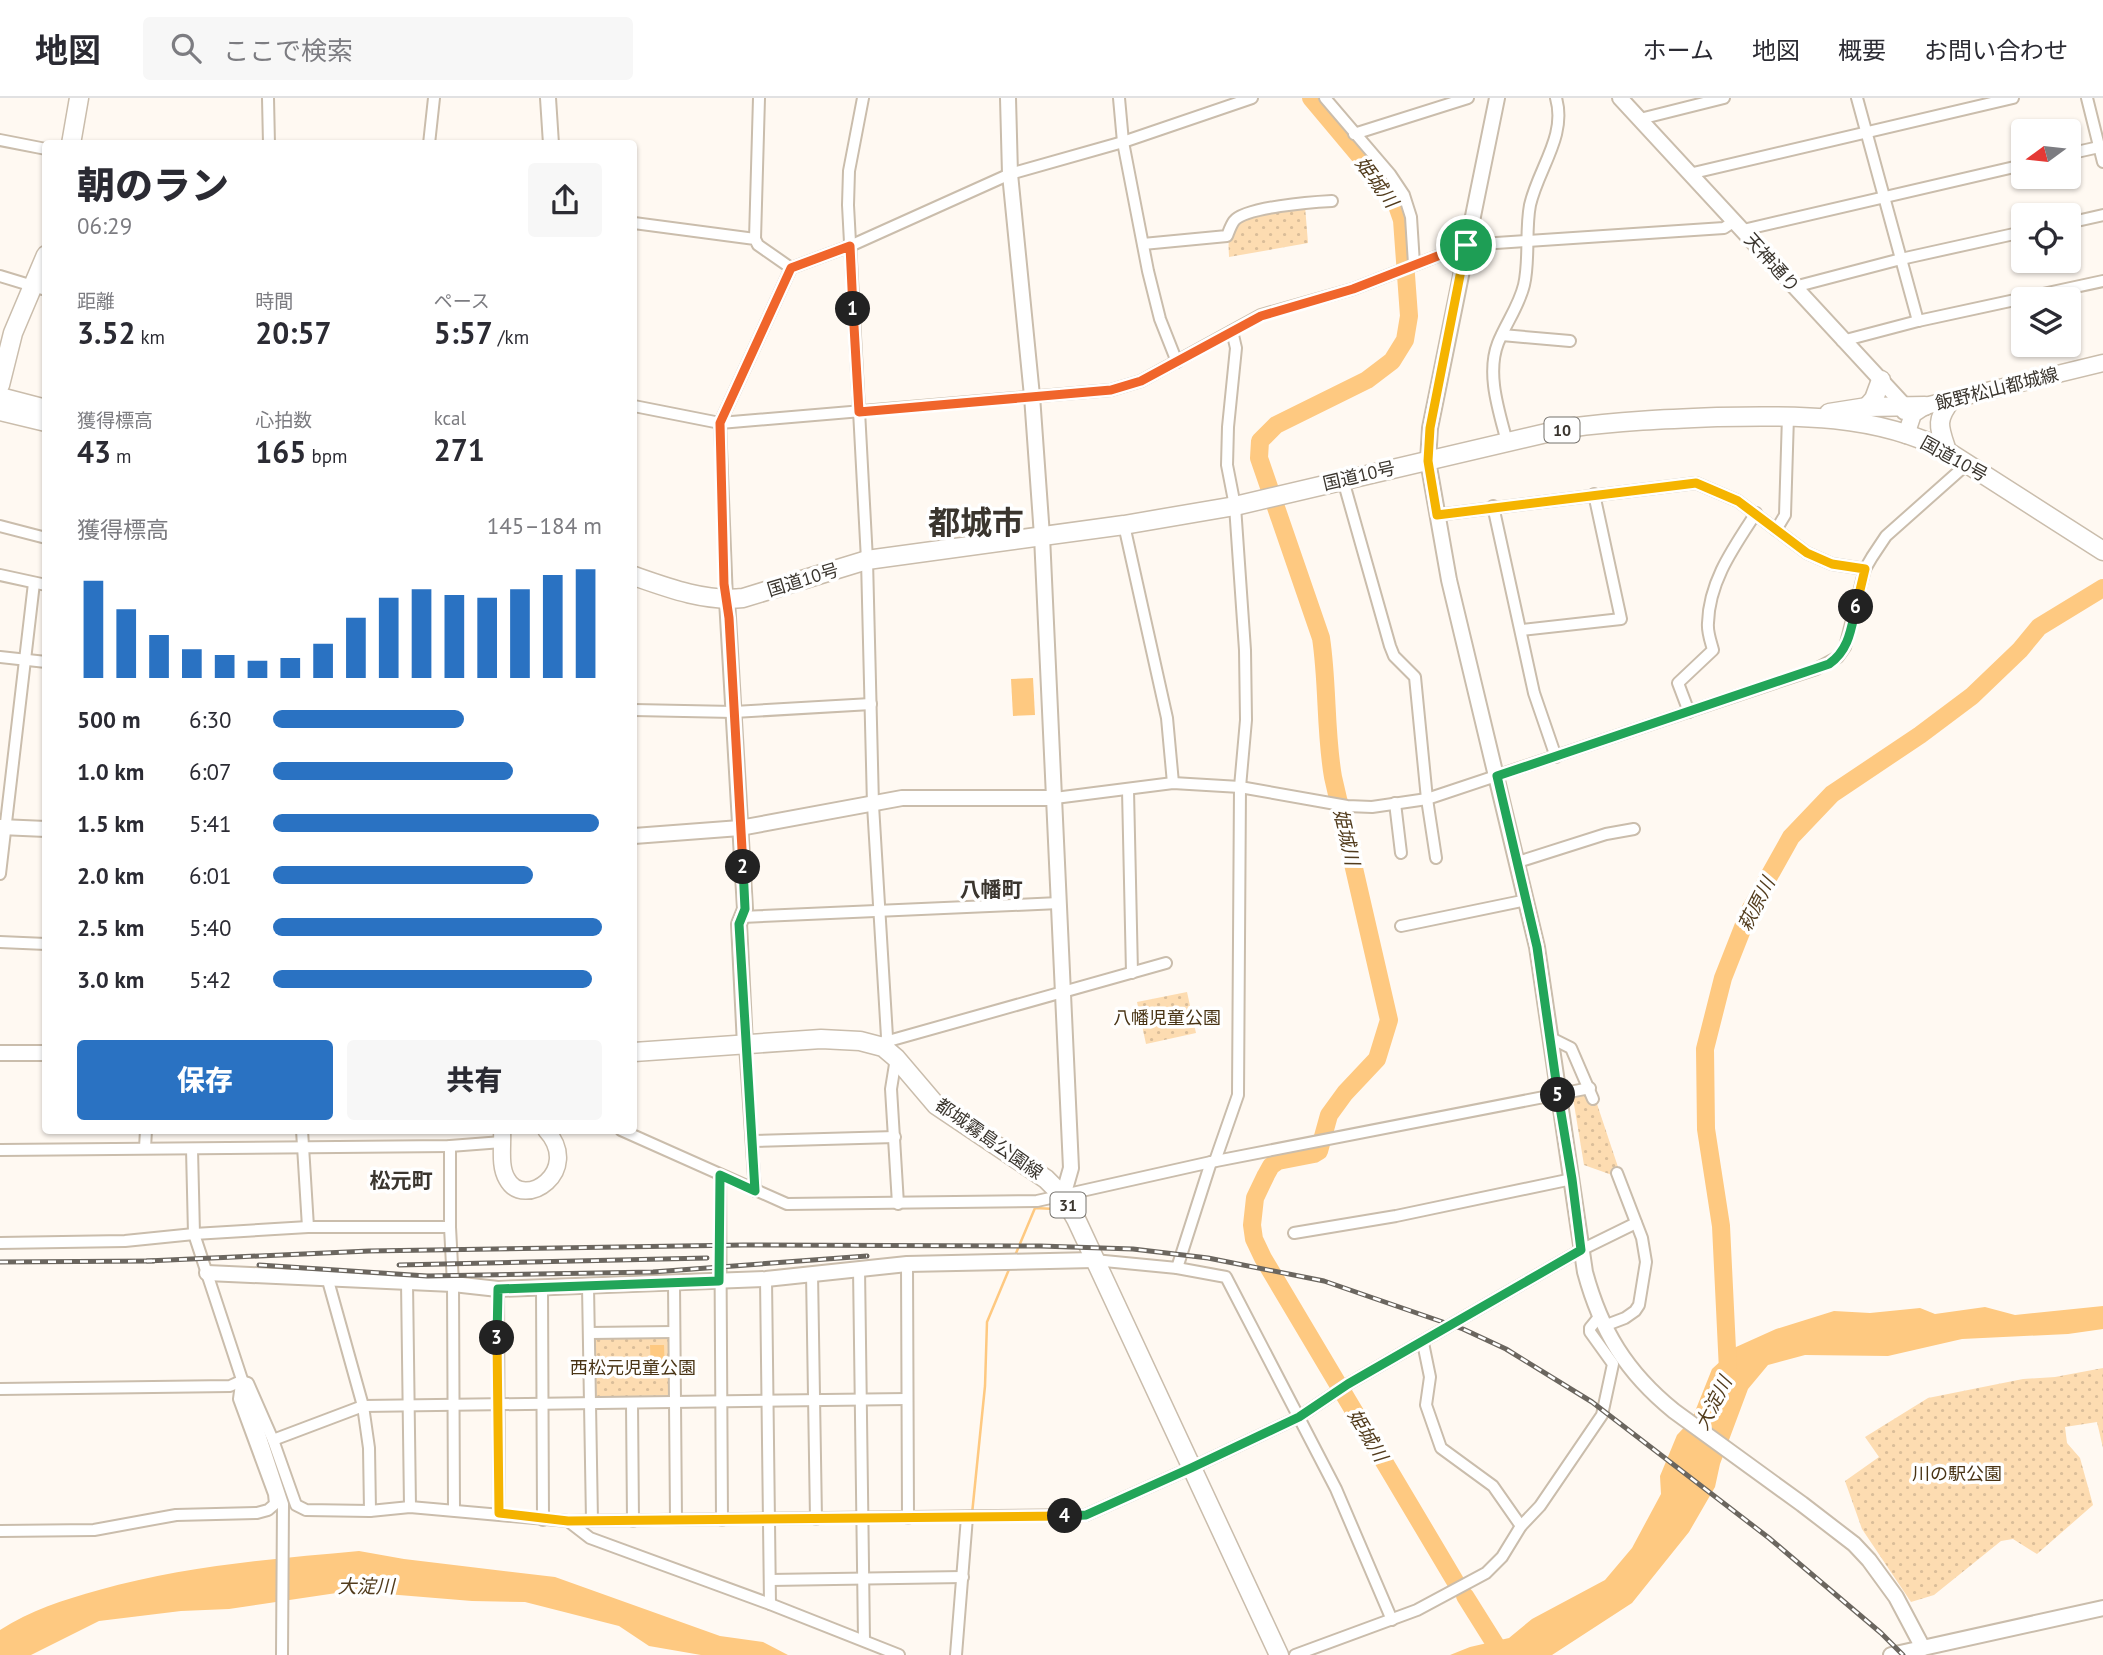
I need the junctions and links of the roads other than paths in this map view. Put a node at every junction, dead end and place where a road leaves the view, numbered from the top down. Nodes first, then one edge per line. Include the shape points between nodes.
1 (79, 98) edge
2 (268, 98) edge
3 (434, 98) edge
4 (548, 98) edge
5 (760, 98) edge
6 (863, 98) edge
7 (1008, 98) edge
8 (1119, 98) edge
9 (1252, 98) edge
10 (1325, 98) edge
11 (1468, 98) edge
12 (1497, 98) edge
13 (1556, 98) edge
14 (1724, 98) edge
15 (1857, 98) edge
16 (2013, 98) edge
17 (2087, 98) edge
18 (1623, 99) edge
19 (1640, 119) junction
20 (1866, 132) junction
21 (1354, 134) junction
22 (0, 140) edge
23 (72, 140) edge
24 (269, 140) edge
25 (429, 140) edge
26 (551, 140) edge
27 (1123, 142) junction
28 (2099, 147) junction
29 (42, 148) edge
30 (2081, 151) edge
31 (2103, 162) edge
32 (2011, 168) edge
33 (1010, 174) junction
34 (1689, 174) junction
35 (1884, 197) junction
36 (1332, 201) dead end
37 (2103, 215) edge
38 (2081, 220) edge
39 (637, 223) edge
40 (1738, 226) junction
41 (2011, 235) edge
42 (755, 239) junction
43 (1527, 243) junction
44 (1143, 244) junction
45 (1466, 245) junction
46 (850, 246) junction
47 (1901, 259) junction
48 (1413, 265) junction
49 (791, 268) junction
50 (0, 276) edge
51 (2103, 281) edge
52 (1794, 287) junction
53 (38, 288) edge
54 (1918, 321) junction
55 (1232, 331) junction
56 (1502, 335) junction
57 (1570, 341) dead end
58 (1843, 341) junction
59 (1177, 362) junction
60 (2103, 363) edge
61 (1881, 380) junction
62 (0, 385) edge
63 (1032, 396) junction
64 (0, 397) edge
65 (1951, 400) junction
66 (1904, 405) junction
67 (1925, 406) junction
68 (637, 407) edge
69 (1867, 407) junction
70 (42, 408) edge
71 (0, 411) edge
72 (859, 412) junction
73 (1788, 416) junction
74 (1816, 416) junction
75 (42, 421) edge
76 (720, 423) junction
77 (1906, 435) junction
78 (1507, 442) junction
79 (1947, 451) junction
80 (1428, 461) junction
81 (1967, 464) junction
82 (1343, 480) junction
83 (1594, 495) junction
84 (1235, 506) junction
85 (1493, 506) junction
86 (1756, 513) junction
87 (1437, 515) junction
88 (1124, 525) junction
89 (0, 526) edge
90 (1776, 530) junction
91 (1042, 536) junction
92 (42, 537) edge
93 (2103, 551) edge
94 (867, 560) junction
95 (1865, 569) junction
96 (0, 575) edge
97 (637, 577) edge
98 (34, 583) junction
99 (42, 584) edge
100 (727, 600) junction
101 (1521, 630) junction
102 (0, 657) edge
103 (24, 660) junction
104 (42, 662) edge
105 (871, 704) junction
106 (637, 710) edge
107 (734, 712) junction
108 (1689, 712) junction
109 (1556, 757) junction
110 (1497, 776) junction
111 (1173, 783) junction
112 (1240, 788) junction
113 (1128, 790) junction
114 (1055, 798) junction
115 (1427, 799) junction
116 (1395, 803) junction
117 (873, 805) junction
118 (2, 827) edge
119 (740, 828) junction
120 (42, 829) edge
121 (1634, 829) dead end
122 (637, 836) edge
123 (1401, 853) dead end
124 (1436, 858) dead end
125 (1518, 862) junction
126 (0, 874) edge
127 (1527, 900) junction
128 (1059, 903) junction
129 (881, 912) junction
130 (742, 917) junction
131 (1401, 926) dead end
132 (0, 942) edge
133 (42, 944) edge
134 (1166, 963) dead end
135 (1132, 973) junction
136 (1063, 993) junction
137 (1551, 1038) junction
138 (745, 1045) junction
139 (0, 1052) edge
140 (637, 1052) edge
141 (889, 1052) junction
142 (42, 1053) edge
143 (1558, 1096) junction
144 (146, 1134) edge
145 (302, 1134) edge
146 (548, 1134) edge
147 (630, 1134) edge
148 (502, 1136) edge
149 (895, 1137) junction
150 (752, 1141) junction
151 (450, 1146) junction
152 (302, 1147) junction
153 (145, 1148) junction
154 (192, 1149) junction
155 (0, 1150) edge
156 (1213, 1162) junction
157 (1617, 1173) dead end
158 (720, 1175) junction
159 (1572, 1179) junction
160 (755, 1191) junction
161 (1063, 1196) junction
162 (898, 1204) junction
163 (1636, 1223) junction
164 (308, 1227) junction
165 (450, 1227) junction
166 (1294, 1233) dead end
167 (194, 1234) junction
168 (0, 1243) edge
169 (1581, 1250) junction
170 (1094, 1260) junction
171 (906, 1264) junction
172 (859, 1268) junction
173 (1177, 1268) junction
174 (207, 1273) junction
175 (812, 1273) junction
176 (327, 1277) junction
177 (766, 1279) junction
178 (719, 1281) junction
179 (407, 1282) junction
180 (453, 1284) junction
181 (674, 1284) junction
182 (588, 1286) junction
183 (542, 1288) junction
184 (498, 1289) junction
185 (1602, 1322) junction
186 (674, 1332) junction
187 (590, 1333) junction
188 (1423, 1343) junction
189 (241, 1381) junction
190 (0, 1390) edge
191 (907, 1399) junction
192 (814, 1400) junction
193 (859, 1400) junction
194 (768, 1401) junction
195 (676, 1402) junction
196 (722, 1402) junction
197 (497, 1403) junction
198 (590, 1403) junction
199 (632, 1403) junction
200 (542, 1404) junction
201 (409, 1405) junction
202 (453, 1405) junction
203 (363, 1406) junction
204 (1299, 1417) junction
205 (274, 1440) junction
206 (1191, 1468) junction
207 (410, 1507) junction
208 (454, 1510) junction
209 (370, 1511) junction
210 (499, 1513) junction
211 (971, 1517) junction
212 (816, 1518) junction
213 (908, 1518) junction
214 (770, 1519) junction
215 (863, 1519) junction
216 (543, 1520) junction
217 (676, 1520) junction
218 (722, 1520) junction
219 (568, 1521) junction
220 (592, 1521) junction
221 (633, 1521) junction
222 (1521, 1527) junction
223 (0, 1531) edge
224 (963, 1577) junction
225 (863, 1578) junction
226 (770, 1580) junction
227 (770, 1604) junction
228 (2103, 1608) edge
229 (1392, 1620) junction
230 (864, 1640) junction
231 (1926, 1651) edge
232 (282, 1655) edge
233 (899, 1655) edge
234 (956, 1655) edge
235 (1279, 1655) edge
236 (1295, 1655) edge
237 (1891, 1655) edge

1 - 23 main road
2 - 24 street
3 - 25 street
4 - 26 street
5 - 42 street
6 - 46 street via 849,171
7 - 33 street
8 - 27 street
9 - 27 street
10 - 21 street
11 - 21 street
12 - 45 street
13 - 43 street via 1560,109 1557,132 1530,205
14 - 19 street
15 - 20 street
16 - 20 street
17 - 28 street
18 - 19 street, 天神通り
19 - 34 street, 天神通り
20 - 34 street
20 - 35 street
21 - 48 street via 1404,195
22 - 29 street
27 - 33 street
27 - 44 street
28 - 30 street
28 - 31 street
32 - 35 street
33 - 46 street
33 - 63 street
34 - 40 street, 天神通り
35 - 40 street
35 - 47 street
36 - 44 street via 1284,205 1240,216 1227,236
37 - 38 street
39 - 42 street
40 - 43 street
40 - 52 street, 天神通り
41 - 47 street
42 - 49 street
43 - 45 street
43 - 56 street via 1525,282
44 - 59 street via 1160,319
45 - 48 street
45 - 80 street via 1430,428
46 - 49 street
46 - 72 street
47 - 52 street
47 - 54 street
48 - 55 street via 1353,289 1261,316
49 - 76 street
50 - 53 street
51 - 54 street
52 - 58 street, 天神通り
53 - 62 main road via 13,333
54 - 58 street
55 - 59 street
55 - 84 street via 1236,348 1227,465
56 - 57 street
56 - 78 street via 1493,358
58 - 61 street, 天神通り
59 - 63 street via 1111,390
60 - 65 main road, 飯野松山都城線
61 - 66 street, 天神通り
61 - 69 main road
63 - 72 street
63 - 91 street
64 - 70 main road
65 - 67 main road, 飯野松山都城線
65 - 79 main road via 1938,425
66 - 67 main road
66 - 69 main road
66 - 77 street
67 - 77 main road, 飯野松山都城線 via 1913,414
68 - 76 street
69 - 74 main road
71 - 75 main road
72 - 76 street
72 - 94 street
73 - 74 main road, 国道10号 / 10
73 - 78 main road, 国道10号 / 10 via 1615,421
73 - 90 street via 1785,515
74 - 77 main road, 国道10号 / 10
76 - 100 street
77 - 79 main road, 国道10号 / 10
78 - 80 main road, 国道10号 / 10
79 - 81 main road, 国道10号 / 10
80 - 82 main road, 国道10号 / 10
80 - 87 street
81 - 93 main road, 国道10号 / 10
81 - 95 street via 1886,536
82 - 84 main road, 国道10号 / 10
82 - 115 street via 1390,646 1415,677
83 - 85 street
83 - 86 street via 1696,483
83 - 101 street via 1621,619
84 - 88 main road, 国道10号 / 10
84 - 112 street via 1245,650 1246,720
85 - 87 street
85 - 101 street
86 - 90 street
86 - 108 street via 1723,566 1712,594 1707,625 1713,650 1678,683
87 - 110 street
88 - 91 main road, 国道10号 / 10
88 - 111 street via 1167,718
89 - 92 street
90 - 95 street via 1807,553 1832,564
91 - 94 main road, 国道10号 / 10
91 - 114 street
94 - 100 main road, 国道10号 / 10
94 - 105 street
95 - 108 street via 1850,635 1838,657 1816,669
96 - 98 street
97 - 100 main road, 国道10号 / 10
98 - 99 street
98 - 103 street
100 - 107 street
101 - 109 street via 1534,693
102 - 103 street
103 - 104 street
103 - 118 street
105 - 107 street
105 - 117 street
106 - 107 street
107 - 119 street
108 - 109 street
109 - 110 street
110 - 115 street
110 - 125 street
111 - 112 street
111 - 113 street
112 - 116 street via 1347,806
112 - 156 street via 1238,1095
113 - 114 street
113 - 135 street
114 - 117 street via 902,798
114 - 128 street
115 - 116 street
115 - 124 street
116 - 123 street
117 - 119 street
117 - 129 street
118 - 120 street
118 - 126 street
119 - 122 street
119 - 130 street
121 - 125 street
125 - 127 street
127 - 131 street
127 - 137 street
128 - 129 street
128 - 136 street
129 - 130 street
129 - 141 street
130 - 138 street
132 - 133 street
134 - 135 street
135 - 136 street
136 - 141 street via 892,1040
136 - 161 street via 1071,1168
137 - 143 street
137 - 143 street via 1571,1048 1592,1093
138 - 140 main road
138 - 141 main road via 821,1039 860,1041
138 - 150 street
139 - 142 street
141 - 149 street
141 - 161 main road, 都城霧島公園線 / 31 via 936,1105 1046,1179
143 - 156 street
143 - 159 street
144 - 153 street
145 - 152 street
146 - 148 main road via 558,1155 556,1172 536,1189 519,1189 507,1180
147 - 158 street
148 - 151 street
149 - 150 street
149 - 162 street
150 - 160 street
151 - 152 street
151 - 165 street
152 - 154 street
152 - 164 street
153 - 154 street
153 - 155 street
154 - 167 street
156 - 161 street
156 - 173 street
157 - 163 street
158 - 160 street
158 - 178 street
159 - 166 street
159 - 169 street
160 - 162 street via 787,1204
161 - 162 street via 1037,1201
161 - 170 main road, 都城霧島公園線 / 31
163 - 169 street
163 - 185 street via 1646,1262 1639,1305 1625,1318
164 - 165 street
164 - 167 street
165 - 180 street
167 - 168 street via 125,1241
167 - 174 street
169 - 185 street
169 - 188 street
170 - 171 street
170 - 173 street
170 - 206 main road, 都城霧島公園線 / 31
171 - 172 street
171 - 191 street
172 - 175 street
172 - 193 street
173 - 204 street via 1226,1277
174 - 176 street
174 - 189 street
175 - 177 street
175 - 192 street
176 - 179 street
176 - 203 street
177 - 178 street
177 - 194 street
178 - 181 street
178 - 196 street
179 - 180 street
179 - 201 street
180 - 184 street
180 - 202 street
181 - 182 street
181 - 186 street
182 - 183 street
182 - 187 street
183 - 184 street
183 - 200 street
184 - 197 street
185 - 222 street via 1590,1332 1614,1364 1602,1415
185 - 231 street via 1623,1359 1654,1394 1832,1526 1869,1560
186 - 187 street
186 - 195 street
187 - 198 street
188 - 204 street
188 - 222 street via 1430,1377 1426,1405 1441,1448 1493,1486
189 - 190 street via 230,1386
189 - 205 street via 248,1383
189 - 223 street via 239,1399 274,1494 275,1504 268,1510 176,1515 94,1530
189 - 232 street via 283,1504
191 - 193 street
191 - 213 street
192 - 193 street
192 - 194 street
192 - 212 street
193 - 215 street
194 - 196 street
194 - 214 street
195 - 196 street
195 - 199 street
195 - 217 street
196 - 218 street
197 - 200 street
197 - 202 street
197 - 210 street
198 - 199 street
198 - 200 street
198 - 220 street
199 - 221 street
200 - 216 street
201 - 202 street
201 - 203 street
201 - 207 street
202 - 208 street
203 - 205 street
203 - 209 street
204 - 206 street
204 - 229 street via 1336,1489
205 - 209 street via 296,1505 306,1510
206 - 211 street via 1086,1515
206 - 235 main road, 都城霧島公園線 / 31
207 - 208 street
207 - 209 street
208 - 210 street
210 - 216 street
211 - 213 street
211 - 224 street
212 - 214 street
212 - 215 street
213 - 215 street
214 - 218 street
214 - 226 street
215 - 225 street
216 - 219 street
217 - 218 street
217 - 221 street
219 - 220 street
219 - 227 street via 590,1538
220 - 221 street
222 - 229 street via 1486,1573
224 - 225 street
224 - 234 street
225 - 226 street
225 - 230 street
226 - 227 street
227 - 230 street
228 - 231 street
229 - 236 street
230 - 233 street
231 - 237 street

